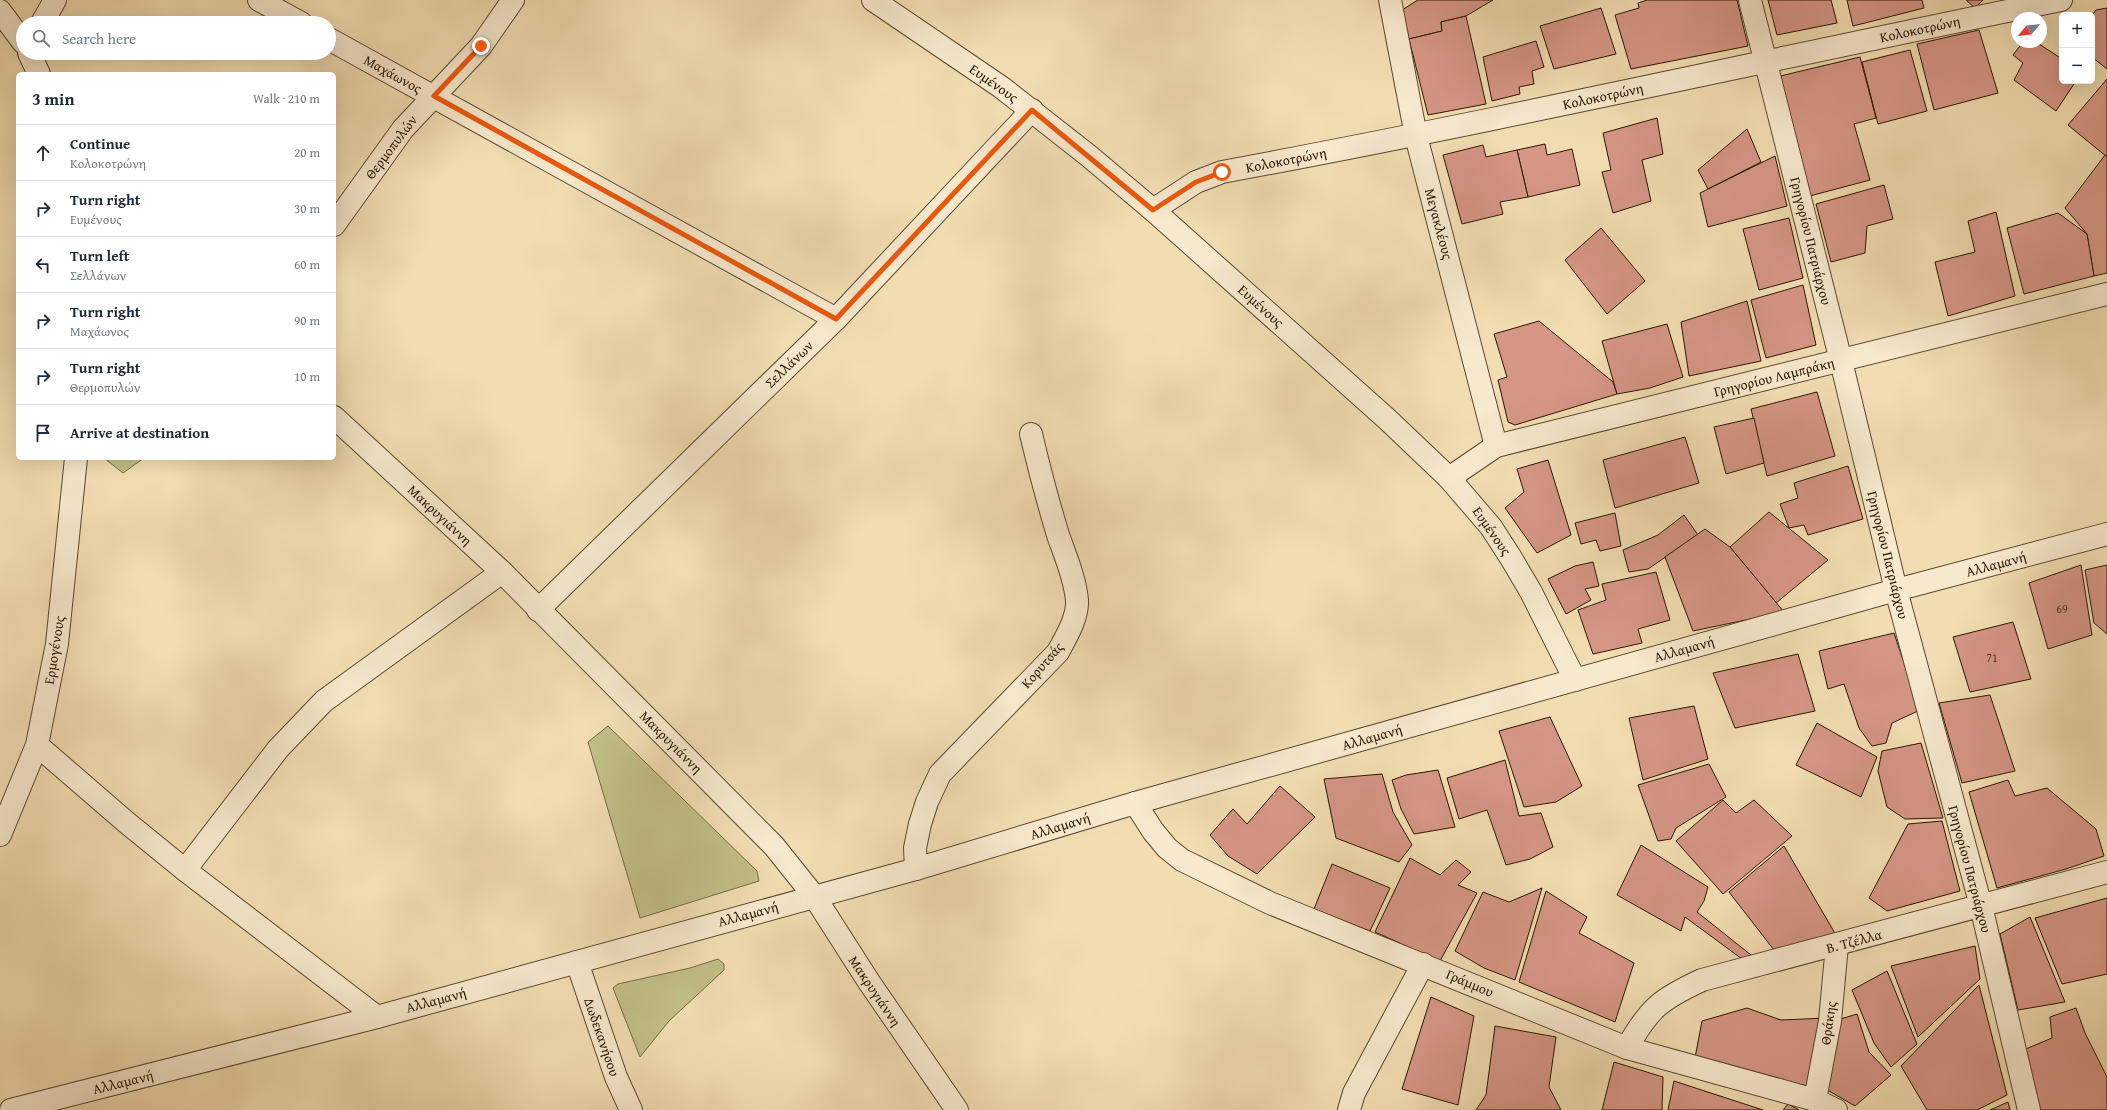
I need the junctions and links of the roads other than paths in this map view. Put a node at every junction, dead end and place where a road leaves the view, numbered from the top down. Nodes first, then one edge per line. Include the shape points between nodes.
1 (55, 0) edge
2 (259, 0) edge
3 (513, 0) edge
4 (873, 0) edge
5 (1390, 0) edge
6 (1750, 0) edge
7 (2061, 0) edge
8 (0, 11) edge
9 (46, 16) edge
10 (288, 16) edge
11 (16, 33) edge
12 (336, 43) edge
13 (32, 60) edge
14 (1765, 61) junction
15 (38, 72) edge
16 (434, 96) junction
17 (1032, 110) junction
18 (1416, 136) junction
19 (1153, 210) junction
20 (336, 222) edge
21 (2107, 294) edge
22 (836, 319) junction
23 (1841, 361) junction
24 (336, 419) edge
25 (1031, 434) dead end
26 (1496, 446) junction
27 (76, 460) edge
28 (1449, 478) junction
29 (2107, 534) edge
30 (502, 572) junction
31 (1896, 590) junction
32 (538, 610) junction
33 (1575, 680) junction
34 (37, 745) junction
35 (1135, 803) junction
36 (0, 835) edge
37 (916, 869) junction
38 (185, 870) junction
39 (2107, 872) edge
40 (814, 896) junction
41 (1980, 906) junction
42 (1837, 945) junction
43 (577, 962) junction
44 (1423, 964) junction
45 (377, 1017) junction
46 (1627, 1048) junction
47 (1815, 1100) junction
48 (11, 1110) edge
49 (631, 1110) edge
50 (957, 1110) edge
51 (1349, 1110) edge
52 (1836, 1110) edge
53 (2028, 1110) edge

1 - 9 street
2 - 10 street
3 - 16 street, Θερμοπυλών via 481,46
4 - 17 street, Ευμένους
5 - 18 street, Μεγακλέους
6 - 14 street, Γρηγορίου Πατριάρχου
7 - 14 street, Κολοκοτρώνη
8 - 11 street
12 - 16 street, Μαχάωνος
13 - 15 street
14 - 18 street, Κολοκοτρώνη
14 - 23 street, Γρηγορίου Πατριάρχου
16 - 20 street, Θερμοπυλών via 403,129
16 - 22 street, Μαχάωνος
17 - 19 street, Ευμένους
17 - 22 street, Σελλάνων
18 - 19 street, Κολοκοτρώνη via 1222,172 1196,182
18 - 26 street, Μεγακλέους
19 - 28 street, Ευμένους via 1387,419
21 - 23 street, Γρηγορίου Λαμπράκη
22 - 32 street, Σελλάνων
23 - 26 street, Γρηγορίου Λαμπράκη
23 - 31 street, Γρηγορίου Πατριάρχου
24 - 30 street, Μακρυγιάννη
25 - 37 street, Κορυτσάς via 1072,579 1077,601 1074,615 1058,652 940,774 920,824 915,848
26 - 28 street, Γρηγορίου Λαμπράκη
27 - 34 street, Ερμογένους via 57,644
28 - 33 street, Ευμένους via 1491,527 1511,558 1532,592
29 - 31 street, Αλλαμανή
30 - 32 street, Μακρυγιάννη
30 - 38 street via 324,701 278,749
31 - 33 street, Αλλαμανή
31 - 41 street, Γρηγορίου Πατριάρχου
32 - 40 street, Μακρυγιάννη via 754,826
33 - 35 street, Αλλαμανή
34 - 36 street, Ερμογένους
34 - 38 street
35 - 37 street, Αλλαμανή
35 - 44 street, Γράμμου via 1167,848 1182,860 1270,903
37 - 40 street, Αλλαμανή
38 - 45 street
39 - 41 street, Β. Τζέλλα
40 - 43 street, Αλλαμανή
40 - 50 street, Μακρυγιάννη via 869,982
41 - 42 street, Β. Τζέλλα
41 - 53 street, Γρηγορίου Πατριάρχου
42 - 46 street, Β. Τζέλλα via 1702,980 1674,993 1654,1006 1640,1023
42 - 47 street, Θράκης via 1830,1021
43 - 45 street, Αλλαμανή
43 - 49 street, Δωδεκανήσου via 616,1077
44 - 46 street, Γράμμου
44 - 51 street via 1354,1093
45 - 48 street, Αλλαμανή
46 - 47 street, Γράμμου
47 - 52 street, Γράμμου

